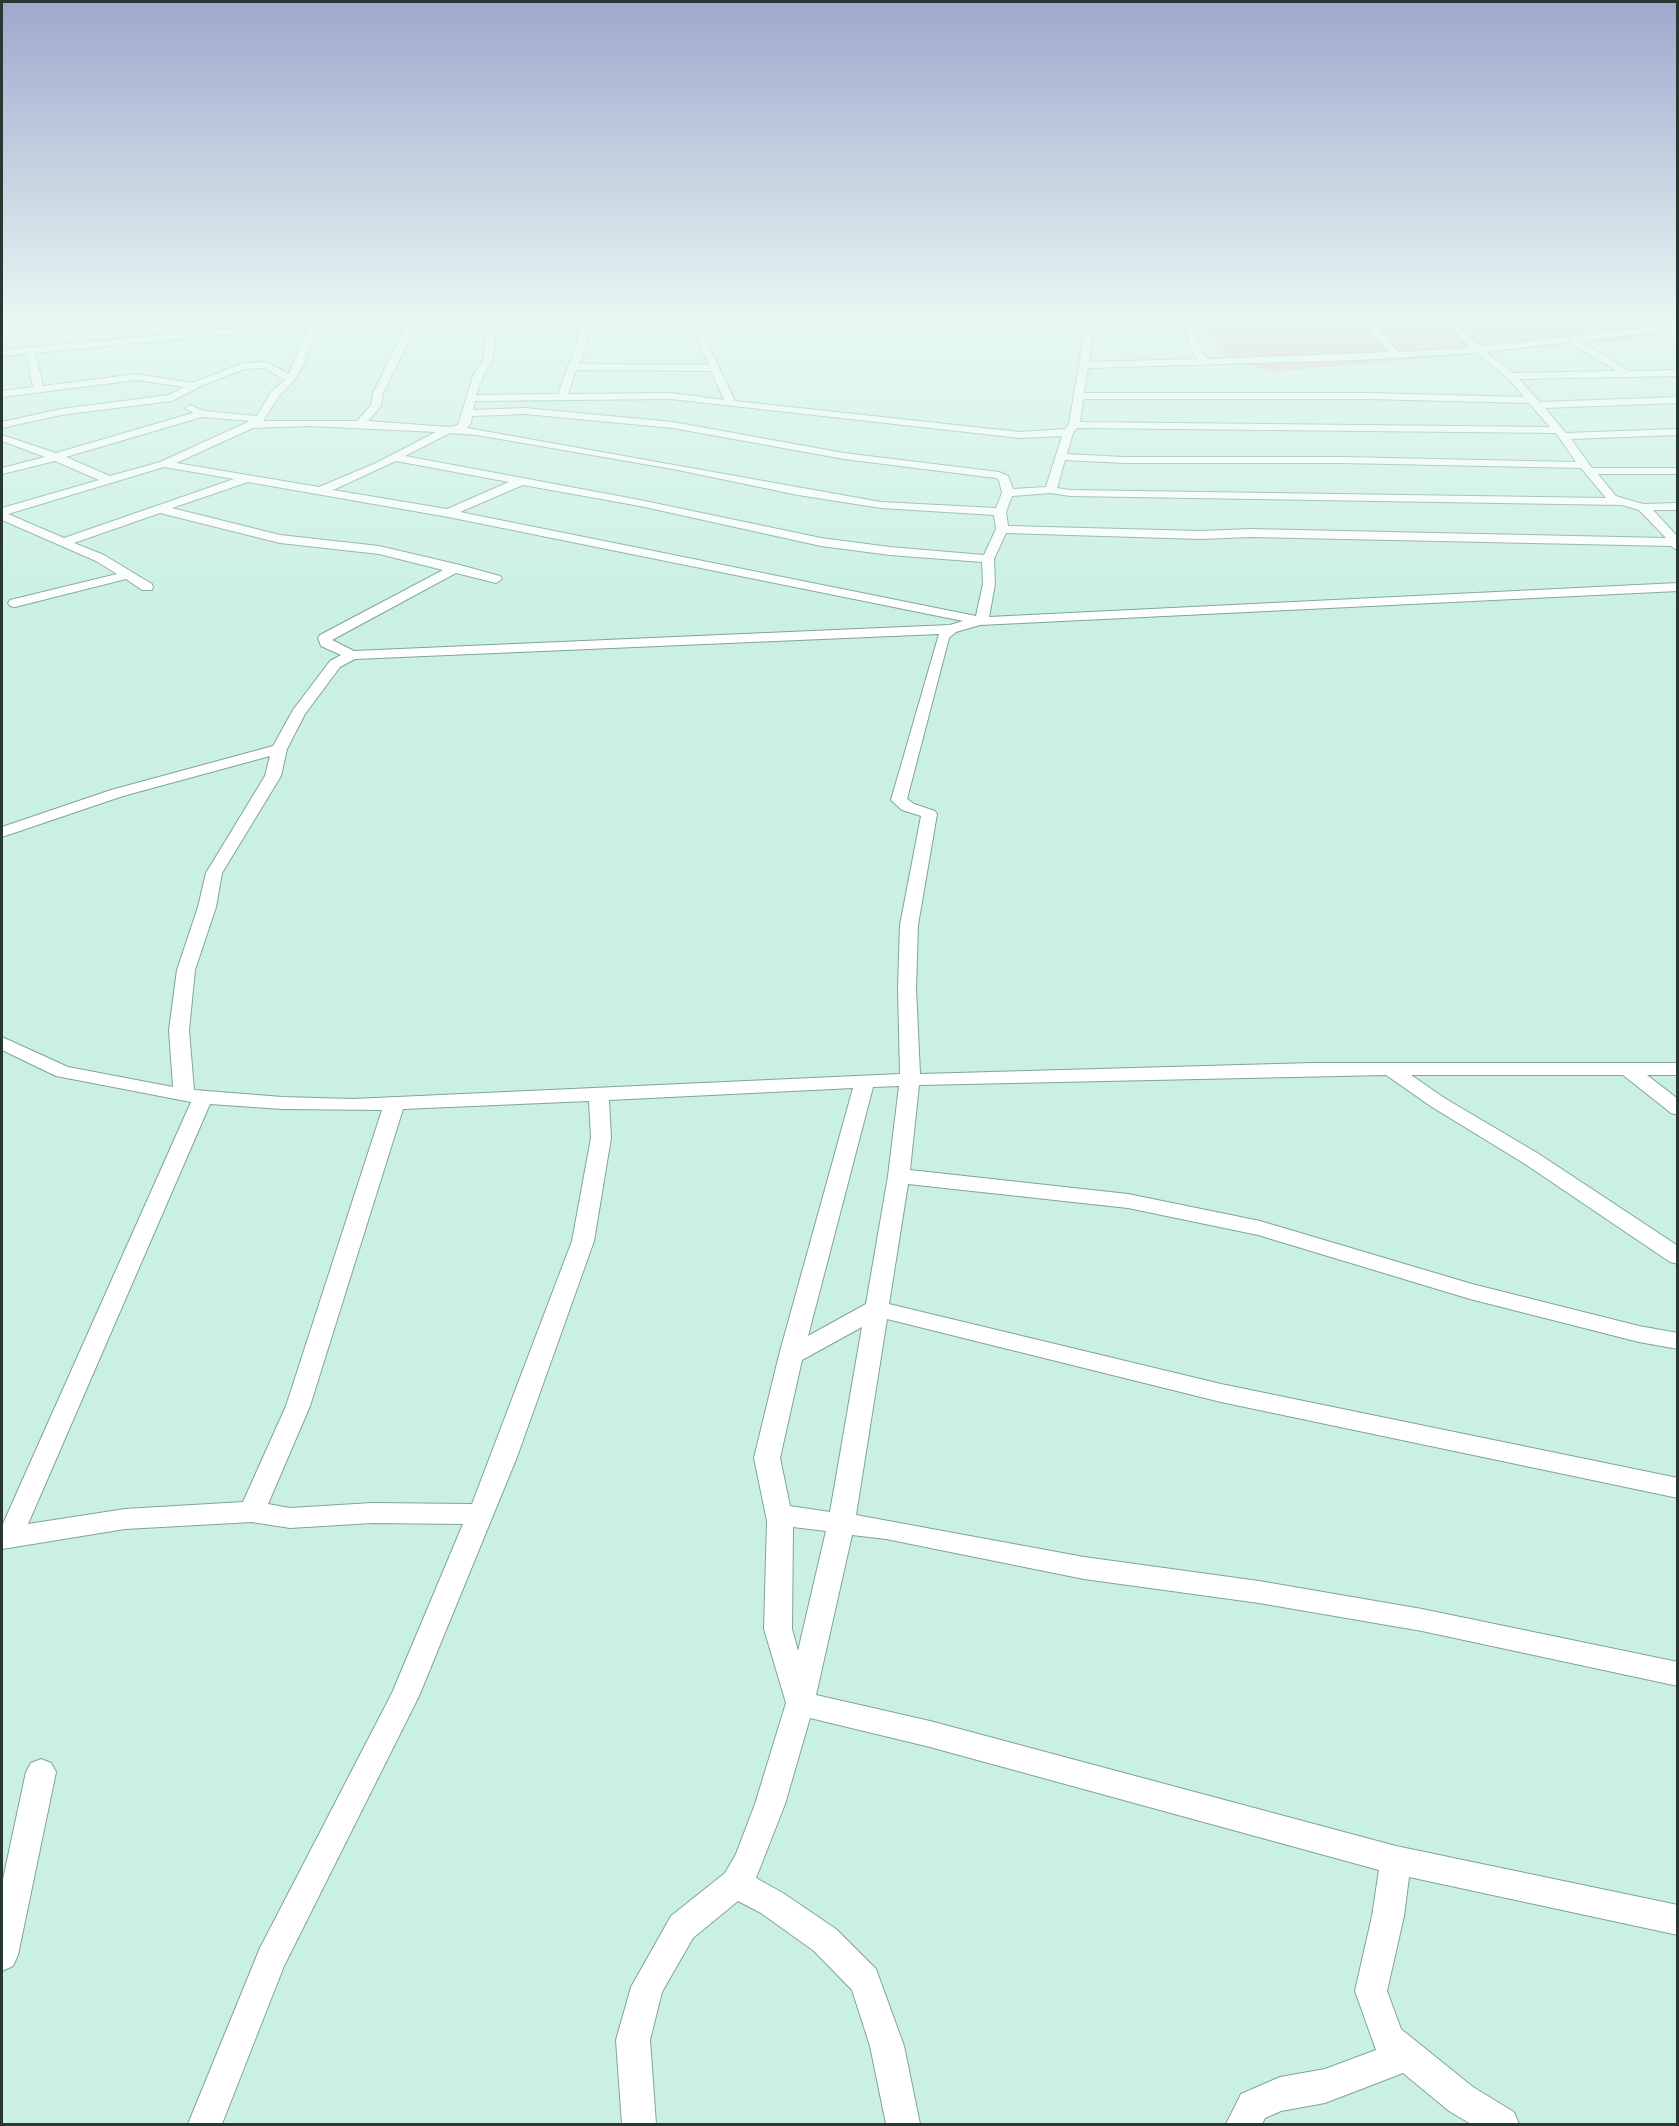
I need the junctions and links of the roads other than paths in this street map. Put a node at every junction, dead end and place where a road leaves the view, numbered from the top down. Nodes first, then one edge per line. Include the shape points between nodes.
1 (42, 416) edge
2 (194, 416) edge
3 (217, 416) edge
4 (260, 416) edge
5 (367, 416) edge
6 (468, 416) edge
7 (580, 416) edge
8 (850, 416) edge
9 (1073, 416) edge
10 (1547, 416) edge
11 (256, 422) junction
12 (2, 425) edge
13 (359, 425) junction
14 (1071, 428) junction
15 (448, 430) junction
16 (1677, 432) edge
17 (1561, 433) junction
18 (2, 438) edge
19 (56, 457) junction
20 (1062, 457) junction
21 (396, 458) junction
22 (164, 464) junction
23 (1586, 468) junction
24 (2, 471) edge
25 (1677, 471) edge
26 (246, 479) junction
27 (109, 480) junction
28 (522, 481) junction
29 (1051, 490) junction
30 (318, 492) junction
31 (1008, 493) junction
32 (1622, 502) junction
33 (1677, 506) edge
34 (1643, 507) junction
35 (160, 509) junction
36 (999, 512) junction
37 (448, 513) junction
38 (2, 514) edge
39 (1002, 529) junction
40 (64, 542) junction
41 (1676, 545) edge
42 (988, 559) junction
43 (456, 568) junction
44 (128, 575) junction
45 (496, 579) dead end
46 (147, 586) dead end
47 (1677, 587) edge
48 (2, 598) edge
49 (981, 621) junction
50 (951, 629) junction
51 (352, 655) junction
52 (279, 749) junction
53 (2, 832) edge
54 (2, 1043) edge
55 (1390, 1069) junction
56 (1677, 1069) edge
57 (1630, 1071) junction
58 (910, 1080) junction
59 (865, 1081) junction
60 (599, 1095) junction
61 (193, 1097) junction
62 (395, 1102) junction
63 (1677, 1109) edge
64 (899, 1176) junction
65 (1677, 1257) edge
66 (876, 1310) junction
67 (1677, 1341) edge
68 (791, 1354) junction
69 (1677, 1488) edge
70 (252, 1512) junction
71 (480, 1514) junction
72 (778, 1515) junction
73 (841, 1525) junction
74 (5, 1539) edge
75 (1677, 1674) edge
76 (800, 1703) junction
77 (41, 1772) dead end
78 (1396, 1860) junction
79 (736, 1883) junction
80 (1677, 1920) edge
81 (2, 1955) edge
82 (1407, 2055) junction
83 (205, 2124) edge
84 (639, 2124) edge
85 (903, 2124) edge
86 (1243, 2124) edge
87 (1502, 2124) edge

1 - 12 street
2 - 19 street
3 - 11 street
4 - 11 street
5 - 13 street
6 - 15 street via 462,427
7 - 31 street via 673,425 844,456 999,475 1004,478
8 - 14 street via 1020,435
9 - 14 street
10 - 17 street
11 - 13 street
11 - 22 street
13 - 15 street
14 - 17 street
14 - 20 street
15 - 21 street
15 - 36 street via 602,453 882,505
16 - 17 street via 1612,436
17 - 23 street
18 - 19 street
19 - 24 street
19 - 27 street
20 - 23 street via 1352,460
20 - 29 street
21 - 28 street
21 - 30 street
22 - 26 street
22 - 27 street
23 - 25 street
23 - 32 street via 1612,498
26 - 30 street
26 - 35 street
27 - 38 street
28 - 37 street
28 - 42 street via 821,542
29 - 31 street
29 - 32 street
30 - 37 street
31 - 36 street
32 - 34 street
33 - 34 street
34 - 41 street
35 - 40 street
35 - 43 street via 280,539 379,550
36 - 39 street
37 - 49 street
38 - 40 street
39 - 41 street
39 - 42 street
40 - 44 street
42 - 49 street
43 - 45 street
43 - 51 street via 325,638 326,643
44 - 46 street
44 - 48 street via 20,605
47 - 49 street
49 - 50 street
50 - 51 street
50 - 58 street via 943,637 899,800 929,814 909,925
51 - 52 street via 335,664 298,712
52 - 53 street via 117,793
52 - 61 street via 273,776 214,873 186,970 179,1030
54 - 61 street via 63,1072
55 - 57 street
55 - 58 street
55 - 65 street
56 - 57 street
57 - 63 street
58 - 59 street
58 - 64 street
59 - 60 street
59 - 68 street
60 - 62 street
60 - 71 street via 601,1138 583,1241
61 - 62 street via 294,1104
61 - 74 street
62 - 70 street via 298,1406
64 - 66 street
64 - 67 street via 1128,1201 1238,1224 1470,1291
66 - 68 street
66 - 69 street via 1221,1393
66 - 73 street
68 - 72 street via 767,1458
70 - 71 street via 290,1518 372,1513
70 - 74 street via 124,1519
71 - 83 street via 405,1696 271,1959
72 - 73 street
72 - 76 street via 778,1629
73 - 75 street via 886,1529 1084,1568 1410,1618
73 - 76 street
76 - 78 street via 930,1734
76 - 79 street via 770,1804 749,1861
77 - 81 street
78 - 80 street
78 - 82 street via 1371,1991 1389,2040
79 - 84 street via 682,1927 646,1987 633,2040
79 - 85 street via 825,1940 865,1980 887,2046
82 - 86 street via 1325,2086 1280,2094 1253,2106
82 - 87 street via 1461,2099

